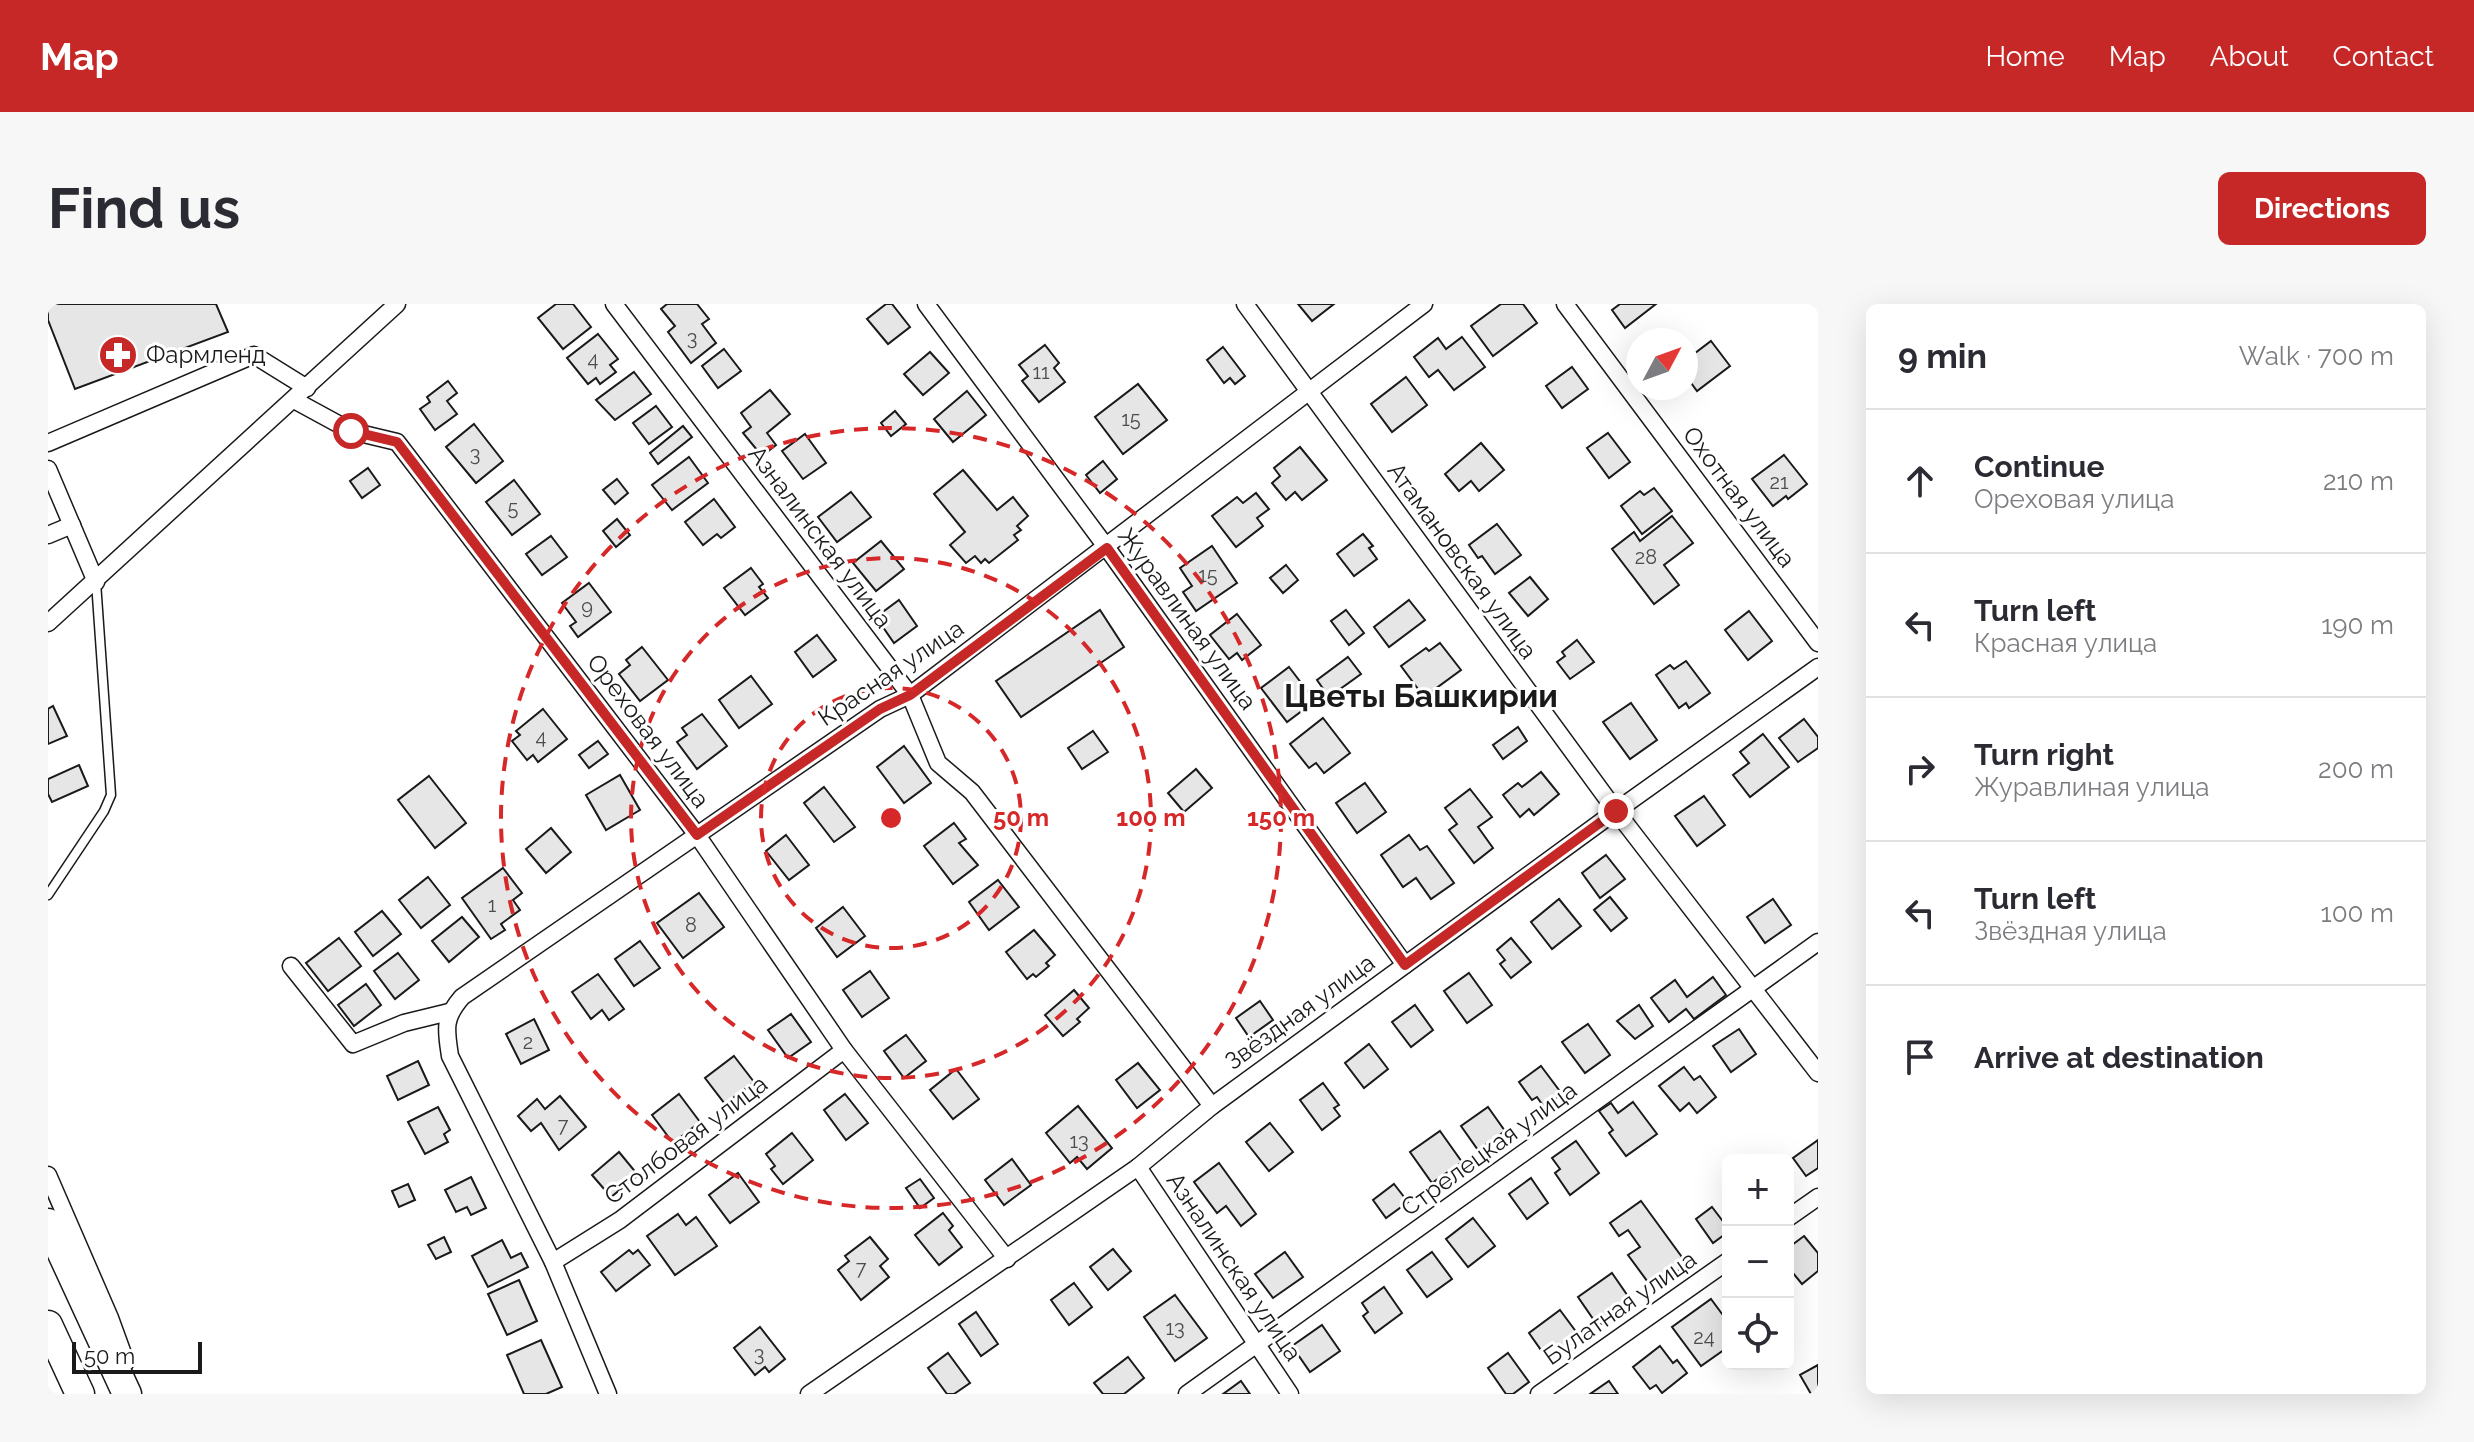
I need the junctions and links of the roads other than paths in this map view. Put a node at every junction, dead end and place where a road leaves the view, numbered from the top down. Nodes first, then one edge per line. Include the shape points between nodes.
1 (397, 304) edge
2 (614, 304) edge
3 (926, 304) edge
4 (1245, 304) edge
5 (1424, 304) edge
6 (1565, 304) edge
7 (307, 388) junction
8 (1309, 392) junction
9 (294, 400) junction
10 (48, 443) edge
11 (48, 469) edge
12 (72, 525) junction
13 (48, 535) edge
14 (1107, 548) junction
15 (96, 582) junction
16 (48, 623) edge
17 (1818, 643) edge
18 (1818, 667) edge
19 (910, 695) junction
20 (1616, 811) junction
21 (697, 835) junction
22 (48, 895) edge
23 (1818, 942) edge
24 (1405, 965) junction
25 (291, 966) dead end
26 (1754, 988) junction
27 (449, 1012) junction
28 (844, 1050) junction
29 (1818, 1073) edge
30 (1212, 1106) junction
31 (1138, 1167) junction
32 (48, 1175) edge
33 (1818, 1197) edge
34 (1794, 1214) edge
35 (48, 1223) edge
36 (1007, 1259) junction
37 (553, 1262) junction
38 (1722, 1265) edge
39 (48, 1325) edge
40 (1258, 1344) junction
41 (80, 1394) edge
42 (127, 1394) edge
43 (137, 1394) edge
44 (608, 1394) edge
45 (809, 1394) edge
46 (1187, 1394) edge
47 (1290, 1394) edge
48 (1539, 1394) edge

1 - 7 street
2 - 19 street, Азналинская улица
3 - 14 street, Журавлиная улица
4 - 8 street, Атамановская улица
5 - 8 street, Красная улица
6 - 17 street, Охотная улица
7 - 9 street
7 - 10 street via 254,355
8 - 14 street, Красная улица
8 - 20 street, Атамановская улица
9 - 15 street
9 - 21 street, Ореховая улица via 351,431 397,442
11 - 12 street
12 - 13 street
12 - 15 street
14 - 19 street, Красная улица
14 - 24 street, Журавлиная улица
15 - 16 street
15 - 22 lane via 111,795
18 - 20 street, Звёздная улица
19 - 21 street, Красная улица via 880,709
19 - 30 street, Азналинская улица via 938,763 972,792
20 - 24 street, Звёздная улица
20 - 26 street, Атамановская улица
21 - 27 street, Красная улица via 462,997
21 - 28 street, Ореховая улица
23 - 26 street, Стрелецкая улица
24 - 30 street, Звёздная улица
25 - 27 street via 353,1044
26 - 29 street, Атамановская улица
26 - 40 street, Стрелецкая улица
27 - 37 street via 450,1056
28 - 36 street, Ореховая улица
28 - 37 street, Столбовая улица via 620,1220
30 - 31 street, Звёздная улица
31 - 36 street, Звёздная улица
31 - 40 street, Азналинская улица
32 - 43 street
33 - 34 street
35 - 42 highway
36 - 45 street, Звёздная улица
37 - 44 street
38 - 48 street, Булатная улица
39 - 41 highway
40 - 46 street, Стрелецкая улица
40 - 47 street, Азналинская улица

